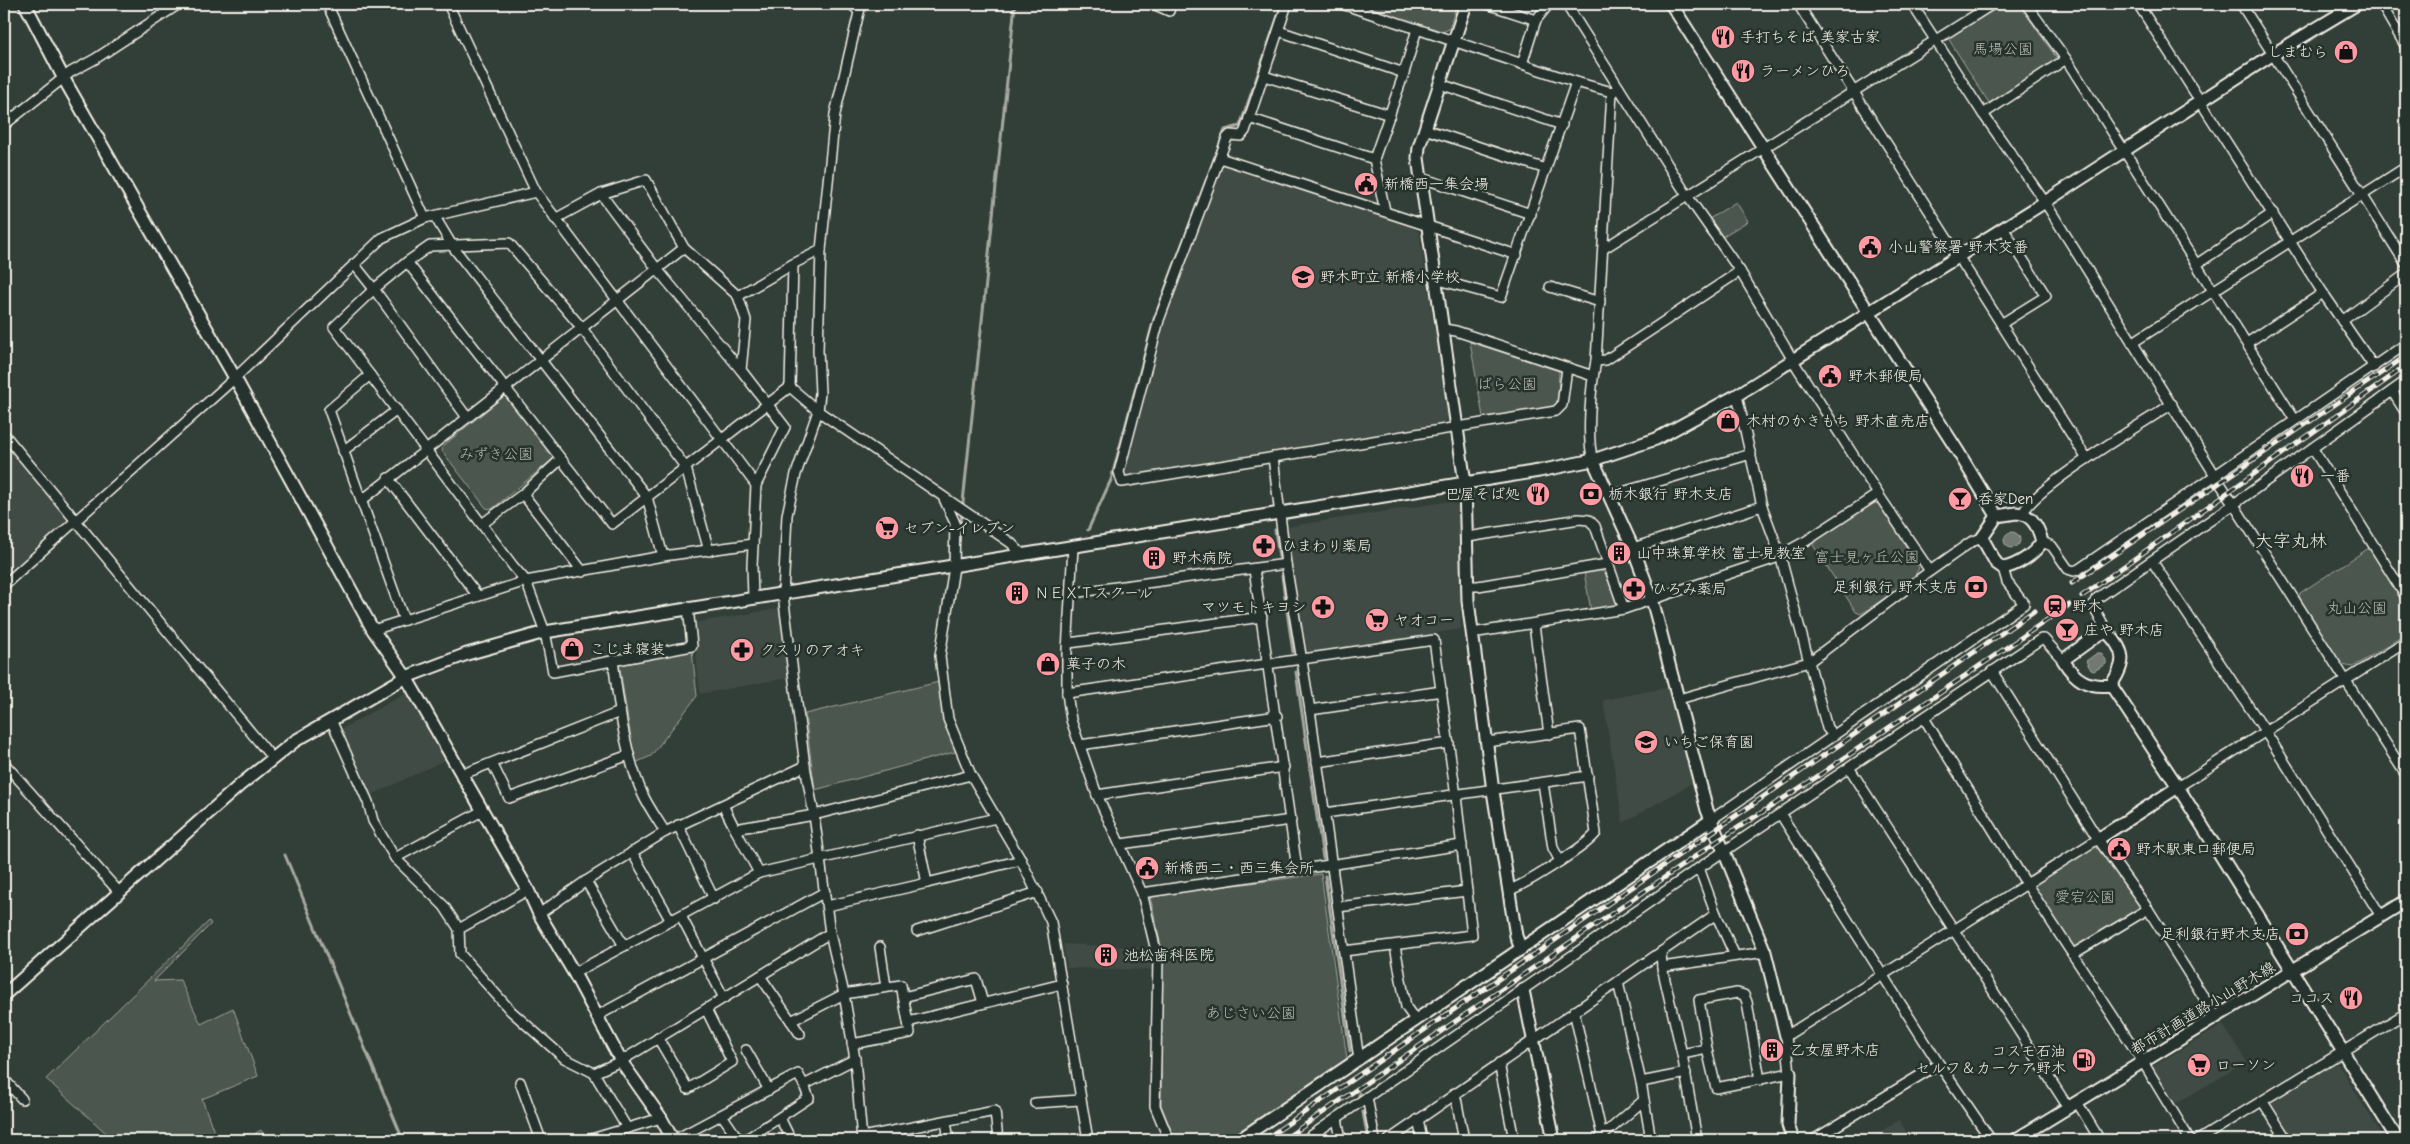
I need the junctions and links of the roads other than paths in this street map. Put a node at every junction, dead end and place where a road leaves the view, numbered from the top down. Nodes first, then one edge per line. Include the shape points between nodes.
1 (25, 4) edge
2 (179, 4) edge
3 (327, 4) edge
4 (448, 4) edge
5 (852, 4) edge
6 (1154, 4) edge
7 (1171, 4) edge
8 (1287, 4) edge
9 (1342, 4) edge
10 (1466, 4) edge
11 (1487, 4) edge
12 (1549, 4) edge
13 (1566, 4) edge
14 (1671, 4) edge
15 (1798, 4) edge
16 (1912, 4) edge
17 (1993, 4) edge
18 (2026, 4) edge
19 (2138, 4) edge
20 (2241, 4) edge
21 (2357, 4) edge
22 (2381, 4) edge
23 (860, 7) edge
24 (1536, 20) junction
25 (1417, 29) junction
26 (1279, 31) junction
27 (1936, 40) junction
28 (1454, 41) junction
29 (2406, 47) edge
30 (2272, 55) junction
31 (2066, 59) junction
32 (1522, 64) junction
33 (1404, 73) junction
34 (1264, 76) junction
35 (64, 79) junction
36 (1576, 82) junction
37 (1440, 84) junction
38 (1616, 90) junction
39 (1853, 93) junction
40 (2199, 102) junction
41 (1983, 114) junction
42 (1390, 115) junction
43 (1249, 118) junction
44 (4, 125) edge
45 (1562, 125) junction
46 (1425, 130) junction
47 (1764, 149) junction
48 (2124, 150) junction
49 (1220, 158) junction
50 (1374, 159) junction
51 (2406, 167) edge
52 (1546, 169) junction
53 (1419, 177) junction
54 (536, 192) junction
55 (601, 194) junction
56 (1688, 197) junction
57 (2363, 197) junction
58 (2044, 202) junction
59 (1385, 212) junction
60 (2273, 213) junction
61 (1531, 214) junction
62 (435, 217) junction
63 (425, 218) junction
64 (555, 219) junction
65 (1427, 226) junction
66 (2003, 228) junction
67 (2290, 242) junction
68 (453, 247) junction
69 (684, 248) junction
70 (1603, 249) junction
71 (821, 250) junction
72 (1517, 255) junction
73 (1959, 256) junction
74 (407, 262) junction
75 (354, 264) junction
76 (793, 264) junction
77 (2197, 264) junction
78 (2406, 264) edge
79 (657, 269) junction
80 (1740, 271) junction
81 (2406, 274) edge
82 (1435, 278) junction
83 (1550, 287) dead end
84 (374, 289) junction
85 (2214, 291) junction
86 (2323, 293) junction
87 (738, 296) junction
88 (618, 300) junction
89 (1600, 302) junction
90 (1868, 313) junction
91 (2342, 321) junction
92 (2001, 324) junction
93 (581, 328) junction
94 (1444, 329) junction
95 (2132, 343) junction
96 (2247, 343) junction
97 (2406, 344) edge
98 (542, 360) junction
99 (1793, 360) junction
100 (1596, 361) junction
101 (2374, 367) junction
102 (1567, 368) junction
103 (742, 370) junction
104 (370, 375) junction
105 (1593, 376) junction
106 (235, 378) junction
107 (2406, 381) edge
108 (505, 387) junction
109 (790, 388) junction
110 (2392, 391) junction
111 (1737, 395) junction
112 (768, 404) junction
113 (2172, 404) junction
114 (397, 410) junction
115 (818, 411) junction
116 (2406, 413) edge
117 (466, 416) junction
118 (2295, 420) junction
119 (1458, 427) junction
120 (4, 434) edge
121 (722, 438) junction
122 (425, 449) junction
123 (2313, 449) junction
124 (343, 452) junction
125 (1751, 454) junction
126 (1273, 456) junction
127 (561, 459) junction
128 (2087, 459) junction
129 (1593, 460) junction
130 (686, 468) junction
131 (2215, 474) junction
132 (388, 478) junction
133 (1466, 483) junction
134 (756, 485) junction
135 (522, 494) junction
136 (1878, 494) junction
137 (1609, 496) junction
138 (647, 497) junction
139 (944, 498) junction
140 (361, 500) junction
141 (2234, 504) junction
142 (1762, 506) junction
143 (1280, 513) junction
144 (2023, 513) junction
145 (1997, 516) junction
146 (75, 522) junction
147 (482, 524) junction
148 (1468, 537) junction
149 (1982, 538) junction
150 (2042, 542) junction
151 (753, 544) junction
152 (1073, 547) junction
153 (1633, 548) junction
154 (709, 551) junction
155 (1021, 553) junction
156 (1780, 555) junction
157 (662, 556) junction
158 (2152, 561) junction
159 (1286, 564) junction
160 (1606, 564) junction
161 (954, 567) junction
162 (2003, 568) junction
163 (1254, 569) junction
164 (583, 572) junction
165 (1930, 572) junction
166 (526, 581) junction
167 (4, 585) edge
168 (1468, 586) junction
169 (1072, 593) junction
170 (783, 594) junction
171 (477, 595) junction
172 (753, 597) junction
173 (2406, 597) edge
174 (1652, 598) junction
175 (688, 607) junction
176 (1624, 609) junction
177 (1262, 617) junction
178 (404, 620) junction
179 (1534, 624) junction
180 (373, 630) junction
181 (545, 632) junction
182 (1472, 633) junction
183 (2108, 633) junction
184 (2406, 642) edge
185 (1069, 643) junction
186 (613, 660) junction
187 (1300, 660) junction
188 (2063, 660) junction
189 (1809, 662) junction
190 (1268, 665) junction
191 (1992, 671) junction
192 (406, 677) junction
193 (2345, 681) junction
194 (2111, 685) junction
195 (1442, 692) junction
196 (1067, 693) junction
197 (1679, 699) junction
198 (1310, 710) junction
199 (620, 712) junction
200 (1277, 716) junction
201 (1924, 718) junction
202 (331, 720) junction
203 (2265, 731) junction
204 (1549, 734) junction
205 (1833, 735) junction
206 (1487, 742) junction
207 (1449, 743) junction
208 (1080, 745) junction
209 (629, 755) junction
210 (273, 759) junction
211 (1317, 762) junction
212 (4, 763) edge
213 (492, 763) junction
214 (805, 766) junction
215 (1284, 767) junction
216 (1850, 768) junction
217 (461, 775) junction
218 (2406, 775) edge
219 (972, 776) junction
220 (1588, 776) junction
221 (1543, 783) junction
222 (2178, 787) junction
223 (1493, 791) junction
224 (1097, 795) junction
225 (1456, 796) junction
226 (723, 806) junction
227 (482, 811) junction
228 (1325, 813) junction
229 (814, 815) junction
230 (1781, 815) junction
231 (996, 818) junction
232 (1291, 820) junction
233 (1712, 820) junction
234 (678, 825) junction
235 (735, 829) junction
236 (665, 832) junction
237 (917, 835) junction
238 (2098, 839) junction
239 (1121, 844) junction
240 (1462, 845) junction
241 (632, 852) junction
242 (1724, 852) junction
243 (395, 858) junction
244 (820, 860) junction
245 (1021, 860) junction
246 (1560, 861) junction
247 (1332, 864) junction
248 (1699, 868) junction
249 (1298, 870) junction
250 (759, 873) junction
251 (586, 881) junction
252 (927, 883) junction
253 (2026, 883) junction
254 (528, 890) junction
255 (1509, 890) junction
256 (1467, 891) junction
257 (119, 892) junction
258 (825, 892) junction
259 (1038, 892) junction
260 (1142, 892) junction
261 (714, 899) junction
262 (2406, 901) edge
263 (828, 906) junction
264 (1338, 907) junction
265 (2148, 910) junction
266 (539, 914) junction
267 (1716, 914) junction
268 (681, 916) junction
269 (2381, 916) junction
270 (671, 922) junction
271 (459, 929) junction
272 (1954, 930) junction
273 (917, 931) dead end
274 (830, 933) junction
275 (624, 946) junction
276 (1395, 946) junction
277 (880, 947) dead end
278 (1521, 948) junction
279 (1344, 952) junction
280 (1661, 952) junction
281 (1765, 952) junction
282 (2073, 954) junction
283 (703, 956) junction
284 (1735, 956) junction
285 (1662, 967) junction
286 (2293, 970) junction
287 (574, 973) junction
288 (760, 976) junction
289 (1882, 976) junction
290 (1618, 982) junction
291 (1062, 984) junction
292 (886, 987) junction
293 (1523, 990) junction
294 (844, 994) junction
295 (4, 995) edge
296 (724, 998) junction
297 (903, 998) junction
298 (983, 1003) junction
299 (706, 1009) junction
300 (1574, 1012) junction
301 (2406, 1013) edge
302 (597, 1016) junction
303 (2216, 1017) junction
304 (791, 1021) junction
305 (1416, 1021) junction
306 (908, 1022) junction
307 (800, 1034) dead end
308 (1786, 1036) junction
309 (658, 1038) junction
310 (1534, 1040) junction
311 (852, 1044) junction
312 (1707, 1049) junction
313 (746, 1050) dead end
314 (2343, 1053) junction
315 (1682, 1054) junction
316 (855, 1059) junction
317 (1359, 1060) junction
318 (622, 1061) junction
319 (2143, 1062) junction
320 (1499, 1063) junction
321 (1939, 1064) junction
322 (1686, 1073) junction
323 (1790, 1073) junction
324 (594, 1074) junction
325 (4, 1079) edge
326 (1760, 1080) junction
327 (520, 1082) dead end
328 (1641, 1082) junction
329 (804, 1085) junction
330 (769, 1090) junction
331 (1455, 1093) junction
332 (1367, 1097) junction
333 (22, 1099) dead end
334 (1080, 1100) junction
335 (1644, 1100) junction
336 (2263, 1102) junction
337 (1035, 1103) dead end
338 (2073, 1104) junction
339 (722, 1115) junction
340 (661, 1118) junction
341 (780, 1118) junction
342 (1337, 1118) junction
343 (1418, 1119) junction
344 (946, 1122) junction
345 (627, 1128) junction
346 (862, 1139) edge
347 (1601, 1139) edge
348 (541, 1140) edge
349 (588, 1140) edge
350 (674, 1140) edge
351 (739, 1140) edge
352 (745, 1140) edge
353 (791, 1140) edge
354 (949, 1140) edge
355 (998, 1140) edge
356 (1088, 1140) edge
357 (1169, 1140) edge
358 (1240, 1140) edge
359 (1305, 1140) edge
360 (1340, 1140) edge
361 (1375, 1140) edge
362 (1389, 1140) edge
363 (1422, 1140) edge
364 (1464, 1140) edge
365 (1514, 1140) edge
366 (1554, 1140) edge
367 (1651, 1140) edge
368 (1697, 1140) edge
369 (1793, 1140) edge
370 (1813, 1140) edge
371 (1991, 1140) edge
372 (2015, 1140) edge
373 (2100, 1140) edge
374 (2190, 1140) edge
375 (2198, 1140) edge
376 (2287, 1140) edge
377 (2398, 1140) edge

1 - 35 street
2 - 35 street
3 - 63 street
4 - 54 street
5 - 23 street
6 - 7 street via 1169,11
8 - 26 street
9 - 25 street
10 - 28 street
11 - 24 street
12 - 24 street
13 - 38 street
14 - 47 street
15 - 39 street
16 - 27 street
17 - 27 street
18 - 31 street
19 - 40 street
20 - 30 street
21 - 30 street
22 - 29 street
23 - 71 street via 834,114
24 - 32 street
25 - 28 street
25 - 33 street
26 - 33 street
26 - 34 street
27 - 39 street
27 - 41 street
28 - 32 street
28 - 37 street
30 - 40 street
30 - 57 street
31 - 41 street
31 - 48 street
32 - 36 street
33 - 42 street
34 - 42 street
34 - 43 street
35 - 44 street
35 - 106 street
36 - 38 street
36 - 45 street
37 - 45 street
37 - 46 street
38 - 56 street
38 - 70 street
39 - 47 street
39 - 73 street
40 - 48 street
40 - 60 street
41 - 58 street
42 - 50 street
43 - 49 street via 1243,134 1227,138
43 - 50 street
45 - 52 street
46 - 52 street
46 - 53 street via 1419,147
47 - 56 street
47 - 90 street
48 - 58 street
48 - 77 street
49 - 59 street
49 - 126 street via 1159,320 1119,477 1122,482
50 - 59 street
51 - 57 street
52 - 61 street
53 - 61 street
53 - 65 street
54 - 62 street
54 - 64 street
55 - 64 street
55 - 69 street via 646,180
55 - 79 street
56 - 70 street
56 - 80 street
57 - 67 street
57 - 78 street
58 - 66 street
58 - 95 street
59 - 65 street
60 - 67 street
60 - 77 street
61 - 72 street
62 - 63 street
62 - 68 street
63 - 75 street via 382,238
64 - 88 street
65 - 72 street
65 - 82 street
66 - 73 street
66 - 92 street via 2046,296
67 - 85 street
67 - 86 street
68 - 74 street via 430,246
68 - 93 street via 509,243
68 - 98 street
69 - 79 street
69 - 87 street
70 - 89 street
71 - 76 street
71 - 115 street
72 - 82 street via 1501,297
73 - 90 street
73 - 92 street
74 - 84 street
74 - 108 street
75 - 84 street
75 - 106 street
76 - 87 street
76 - 109 street
77 - 85 street
79 - 88 street
79 - 103 street
80 - 99 street
80 - 100 street via 1606,360
81 - 91 street
82 - 94 street
83 - 89 street
84 - 104 street via 334,327
84 - 117 street
85 - 95 street
85 - 96 street
86 - 91 street
86 - 96 street
87 - 103 street via 746,320
88 - 93 street
88 - 121 street
89 - 100 street
90 - 99 street
90 - 145 street
91 - 101 street
92 - 128 street
93 - 98 street
93 - 130 street
94 - 102 street
94 - 119 street
95 - 113 street
96 - 118 street
97 - 101 street
98 - 108 street
98 - 138 street
99 - 111 street
99 - 136 street
100 - 105 street
101 - 118 street
102 - 105 street
102 - 119 street via 1562,405 1556,412
103 - 112 street
104 - 114 street
104 - 124 street via 330,410
105 - 129 street via 1590,447
106 - 146 street
106 - 180 street
107 - 110 street
108 - 117 street
108 - 127 street
109 - 112 street
109 - 115 street
110 - 116 street
110 - 123 street
111 - 125 street
111 - 129 street via 1656,440
112 - 121 street
112 - 134 street via 785,427
113 - 128 street
113 - 131 street
114 - 122 street
114 - 124 street
115 - 139 street
115 - 170 street via 796,474 787,515
117 - 122 street
118 - 131 street
119 - 126 street
119 - 133 street
120 - 146 street
121 - 130 street
121 - 134 street
122 - 132 street
122 - 147 street
123 - 141 street
123 - 173 street
124 - 140 street
125 - 137 street
125 - 142 street
126 - 143 street
127 - 135 street
127 - 138 street via 612,524
128 - 144 street via 2030,501
129 - 133 street
129 - 137 street
130 - 138 street
130 - 154 street
131 - 141 street
131 - 150 street via 2074,571 2068,569 2052,546
132 - 140 street
132 - 171 street
133 - 143 street
133 - 148 street
134 - 151 street
135 - 147 street
135 - 164 street
136 - 156 street
136 - 165 street
137 - 153 street
138 - 157 street
139 - 155 street
139 - 161 street via 955,523
140 - 178 street
141 - 158 street
141 - 193 street
142 - 153 street
142 - 156 street
143 - 152 street
143 - 159 street
144 - 145 street
144 - 150 street via 2040,530
145 - 149 street
146 - 167 street
146 - 210 street
147 - 166 street
148 - 160 street via 1589,520 1594,526
148 - 168 street
149 - 162 street via 1996,563
149 - 165 street via 1971,542
150 - 162 street via 2018,563
151 - 154 street
151 - 172 street
152 - 155 street
152 - 169 street
153 - 174 street
154 - 157 street
155 - 161 street
156 - 174 street
156 - 189 street
157 - 164 street
158 - 183 street via 2093,602
158 - 203 street
159 - 163 street
159 - 187 street
160 - 168 street
160 - 176 street
161 - 170 street
161 - 219 street via 940,656 948,718
162 - 205 street via 2007,582 2024,604
163 - 169 street
163 - 177 street
164 - 166 street
165 - 189 street
166 - 171 street
166 - 181 street
168 - 182 street
169 - 185 street
170 - 172 street
170 - 214 street
171 - 178 street
172 - 175 street
174 - 176 street
174 - 197 street
175 - 181 street
175 - 186 street via 692,646
176 - 179 street
177 - 185 street
177 - 190 street
178 - 180 street
179 - 182 street
179 - 204 street
180 - 192 street
181 - 186 street via 554,672
181 - 192 street via 467,654
182 - 206 street
183 - 188 street via 2099,634
183 - 194 street via 2122,652 2122,664
184 - 193 street
185 - 196 street
186 - 199 street
187 - 190 street
187 - 195 street via 1434,640
187 - 198 street
188 - 191 street via 2041,639
188 - 194 street via 2081,682
189 - 197 street
189 - 205 street via 1827,728
190 - 196 street
190 - 200 street
191 - 201 street
191 - 238 street
192 - 202 street
192 - 217 street
193 - 203 street
193 - 218 street
194 - 222 street
195 - 198 street
195 - 207 street
196 - 208 street via 1071,720
197 - 233 street
198 - 211 street
199 - 209 street
199 - 213 street
200 - 208 street
200 - 215 street
201 - 216 street
201 - 253 street
202 - 210 street via 295,741
202 - 243 street via 368,802 373,821
203 - 222 street
203 - 269 street
204 - 206 street
204 - 220 street via 1580,729
205 - 233 street
206 - 223 street
207 - 211 street
207 - 225 street
208 - 224 street
209 - 213 street via 509,798
209 - 236 street via 644,796
210 - 257 street
211 - 228 street
212 - 257 street
213 - 217 street
214 - 226 street
214 - 229 street
215 - 224 street
215 - 232 street
216 - 230 street
216 - 272 street
217 - 227 street
219 - 229 street
219 - 231 street
220 - 221 street
220 - 246 street via 1596,833
221 - 223 street
221 - 246 street via 1553,848
222 - 238 street
222 - 286 street
223 - 225 street
223 - 255 street
224 - 239 street
225 - 228 street
225 - 240 street
226 - 234 street
226 - 235 street
227 - 243 street
227 - 254 street
228 - 247 street
229 - 235 street
229 - 244 street
230 - 242 street
230 - 289 street
231 - 237 street
231 - 245 street
232 - 239 street
232 - 249 street
233 - 242 street
233 - 278 street
234 - 236 street
234 - 261 street
235 - 250 street
236 - 241 street
237 - 244 street
237 - 252 street
238 - 253 street
238 - 265 street
239 - 260 street
240 - 247 street
240 - 256 street
241 - 251 street
241 - 270 street
242 - 248 street
242 - 281 street
243 - 271 street via 444,906
244 - 250 street
244 - 258 street
245 - 252 street
245 - 259 street
246 - 255 street
247 - 249 street
247 - 264 street
248 - 267 street
248 - 293 street
249 - 260 street
250 - 261 street
251 - 266 street
251 - 275 street
252 - 263 street
253 - 272 street
253 - 282 street
254 - 266 street
254 - 271 street
255 - 278 street
256 - 264 street
256 - 276 street via 1472,935
257 - 295 street
258 - 263 street
258 - 283 street
259 - 273 street
259 - 291 street via 1051,922
260 - 357 street via 1158,959 1155,1106
261 - 268 street
262 - 269 street, 都市計画道路小山野木線
263 - 274 street
264 - 279 street
265 - 282 street
265 - 303 street
266 - 287 street
267 - 280 street
267 - 284 street
268 - 270 street
268 - 283 street
269 - 286 street, 都市計画道路小山野木線
270 - 275 street
271 - 324 street via 460,954 510,1011 564,1058
272 - 289 street
272 - 338 street
274 - 288 street
274 - 294 street
275 - 287 street
276 - 279 street
276 - 305 street via 1406,1007
277 - 292 street
278 - 305 street
279 - 317 street
280 - 285 street
280 - 290 street
281 - 284 street
281 - 308 street
282 - 319 street
283 - 296 street
283 - 302 street
284 - 285 street
285 - 315 street
286 - 303 street, 都市計画道路小山野木線
286 - 314 street
287 - 302 street
288 - 296 street
288 - 304 street
289 - 308 street
289 - 321 street
290 - 300 street
290 - 328 street
291 - 298 street
291 - 334 street
292 - 294 street
292 - 297 street via 901,984
293 - 310 street
293 - 332 street
294 - 304 street
294 - 311 street
296 - 299 street
297 - 298 street via 976,979
297 - 306 street
298 - 306 street
299 - 309 street
299 - 309 street via 732,1062 688,1089
300 - 310 street
300 - 347 street
301 - 314 street
302 - 318 street
303 - 319 street, 都市計画道路小山野木線
304 - 307 street
305 - 317 street
306 - 311 street via 910,1033
308 - 323 street
309 - 318 street
310 - 320 street
310 - 366 street
311 - 316 street
312 - 315 street
312 - 326 street via 1716,1088
312 - 326 street via 1700,1000 1737,992 1744,994
313 - 330 street
314 - 336 street
314 - 377 street
315 - 322 street
316 - 329 street
316 - 346 street
317 - 358 street
318 - 324 street
318 - 340 street
319 - 338 street, 都市計画道路小山野木線
319 - 374 street
320 - 331 street
320 - 365 street
321 - 370 street
321 - 371 street
322 - 328 street
322 - 368 street
323 - 326 street
323 - 369 street via 1788,1125
324 - 345 street
325 - 333 street
327 - 348 street
328 - 335 street
329 - 330 street via 798,1074
329 - 341 street via 809,1098
330 - 339 street
331 - 343 street
331 - 364 street
332 - 342 street
332 - 361 street
334 - 337 street
334 - 356 street
335 - 347 street
335 - 367 street
336 - 375 street
336 - 376 street
338 - 372 street, 都市計画道路小山野木線
338 - 373 street
339 - 350 street
339 - 351 street
340 - 345 street
340 - 350 street
341 - 352 street
341 - 353 street
342 - 359 street
342 - 360 street
343 - 362 street
343 - 363 street
344 - 346 street
344 - 354 street
344 - 355 street via 995,1111
345 - 349 street

